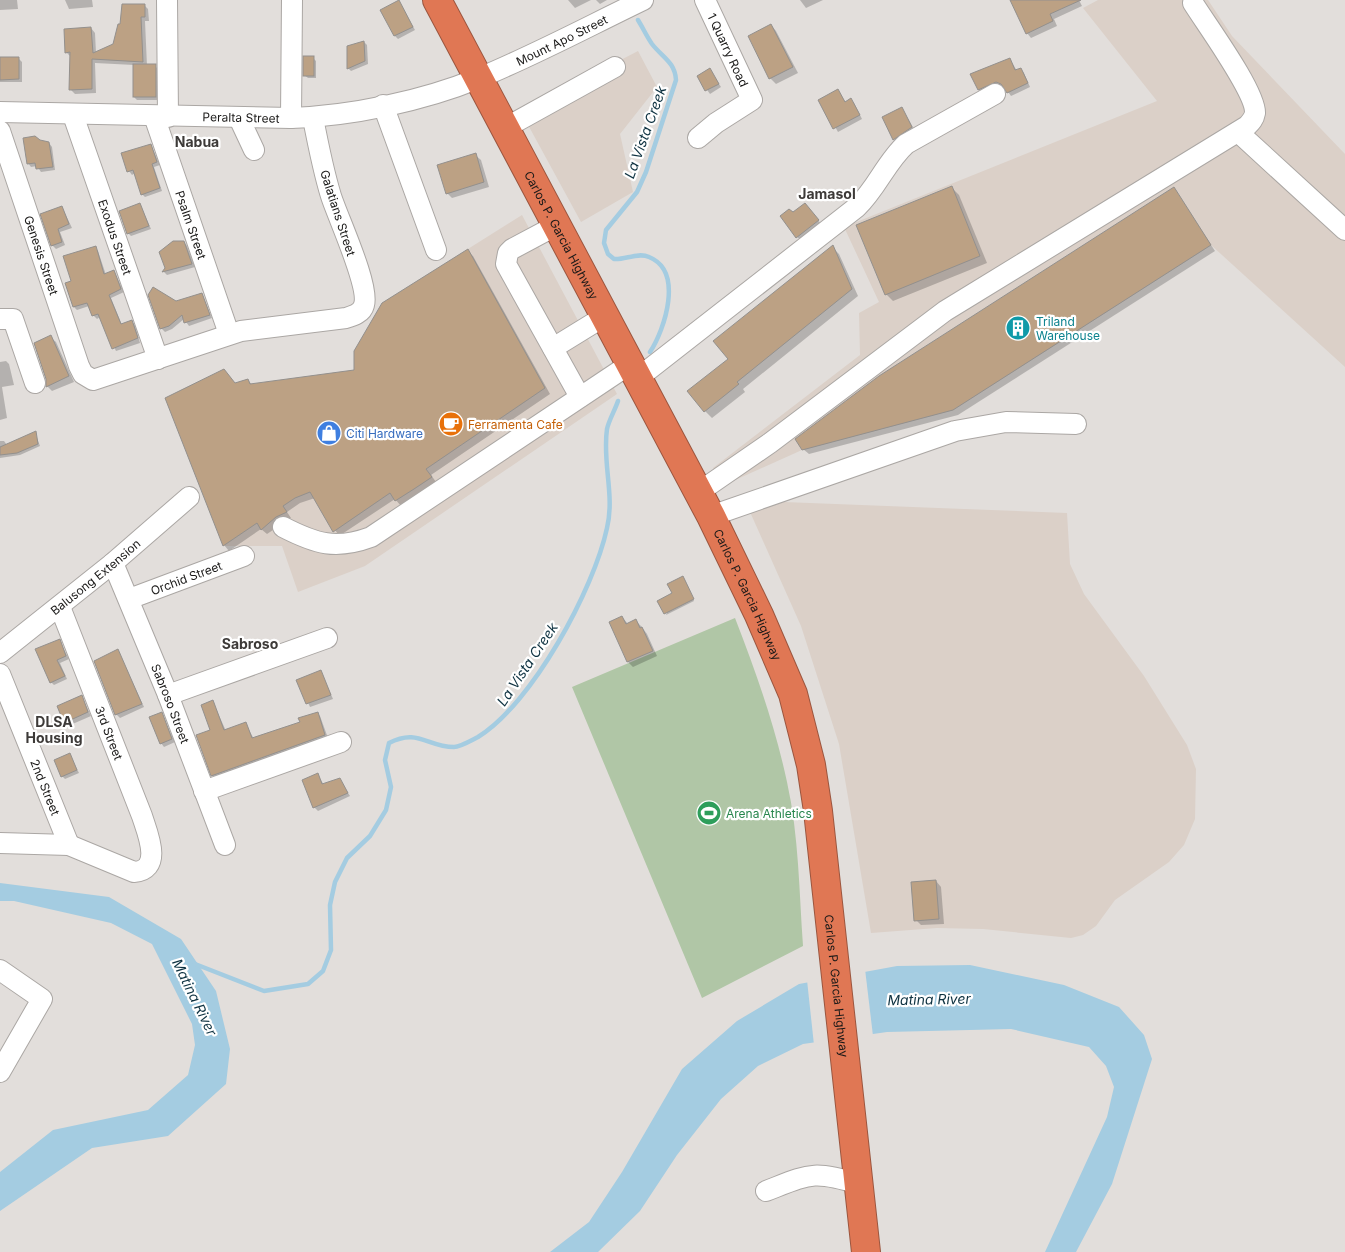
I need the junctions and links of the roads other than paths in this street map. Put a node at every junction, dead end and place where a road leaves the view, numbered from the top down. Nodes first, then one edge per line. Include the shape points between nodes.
1 (167, 0) edge
2 (292, 0) edge
3 (437, 0) edge
4 (643, 0) edge
5 (705, 0) edge
6 (1193, 3) dead end
7 (615, 67) dead end
8 (478, 78) junction
9 (995, 94) dead end
10 (383, 105) junction
11 (0, 112) edge
12 (72, 114) junction
13 (161, 116) junction
14 (240, 118) junction
15 (291, 118) junction
16 (313, 118) junction
17 (505, 128) junction
18 (0, 131) edge
19 (1238, 132) junction
20 (698, 138) dead end
21 (254, 150) dead end
22 (557, 225) junction
23 (1345, 230) edge
24 (436, 250) dead end
25 (605, 316) junction
26 (0, 319) edge
27 (229, 334) junction
28 (553, 348) junction
29 (158, 359) junction
30 (634, 371) junction
31 (35, 383) dead end
32 (580, 397) junction
33 (1076, 424) dead end
34 (699, 492) junction
35 (189, 496) dead end
36 (711, 516) junction
37 (283, 527) dead end
38 (244, 556) dead end
39 (113, 563) junction
40 (129, 599) junction
41 (60, 607) junction
42 (327, 638) dead end
43 (0, 653) edge
44 (0, 674) edge
45 (168, 695) junction
46 (341, 742) dead end
47 (204, 791) junction
48 (0, 843) edge
49 (68, 845) junction
50 (225, 845) dead end
51 (0, 970) edge
52 (0, 1072) edge
53 (858, 1175) junction
54 (766, 1191) dead end
55 (866, 1252) edge

1 - 13 street, Psalm Street
2 - 15 street
3 - 8 highway, Carlos P. Garcia Highway
4 - 8 street, Mount Apo Street
5 - 20 street, 1 Quarry Road via 752,100
6 - 19 street via 1253,103 1253,119
7 - 17 street
8 - 10 street, Peralta Street via 431,94
8 - 17 highway, Carlos P. Garcia Highway
9 - 30 street via 906,144 895,154 869,195 857,207
10 - 16 street, Peralta Street
10 - 24 street
11 - 12 street, Peralta Street
12 - 13 street, Peralta Street
12 - 29 street, Exodus Street
13 - 14 street, Peralta Street
13 - 27 street, Psalm Street
14 - 15 street, Peralta Street
14 - 21 street
15 - 16 street, Peralta Street
16 - 27 street, Galatians Street via 331,195 360,277 364,307 358,314 346,318 258,327
17 - 22 highway, Carlos P. Garcia Highway
18 - 29 street, Genesis Street via 79,366 88,378 100,380
19 - 23 street
19 - 34 street via 945,311 770,443
22 - 25 highway, Carlos P. Garcia Highway
22 - 28 street via 512,249 506,264
25 - 28 street
25 - 30 highway, Carlos P. Garcia Highway
26 - 31 street via 14,319
27 - 29 street
28 - 32 street
30 - 32 street
30 - 34 highway, Carlos P. Garcia Highway
32 - 37 street via 371,537 342,545 320,544
33 - 36 street via 1006,422 955,431
34 - 36 highway, Carlos P. Garcia Highway
35 - 39 street, Balusong Extension
36 - 53 highway, Carlos P. Garcia Highway via 781,663 803,728 818,811
38 - 40 street, Orchid Street
39 - 40 street, Sabroso Street
39 - 41 street, Balusong Extension
40 - 45 street, Sabroso Street
41 - 43 street, Balusong Extension
41 - 49 street, 3rd Street via 142,816 152,852 144,869 134,872
42 - 45 street
44 - 49 street, 2nd Street
45 - 47 street, Sabroso Street
46 - 47 street
47 - 50 street, Sabroso Street
48 - 49 street
51 - 52 street via 42,999
53 - 54 street via 812,1174
53 - 55 highway, Carlos P. Garcia Highway

